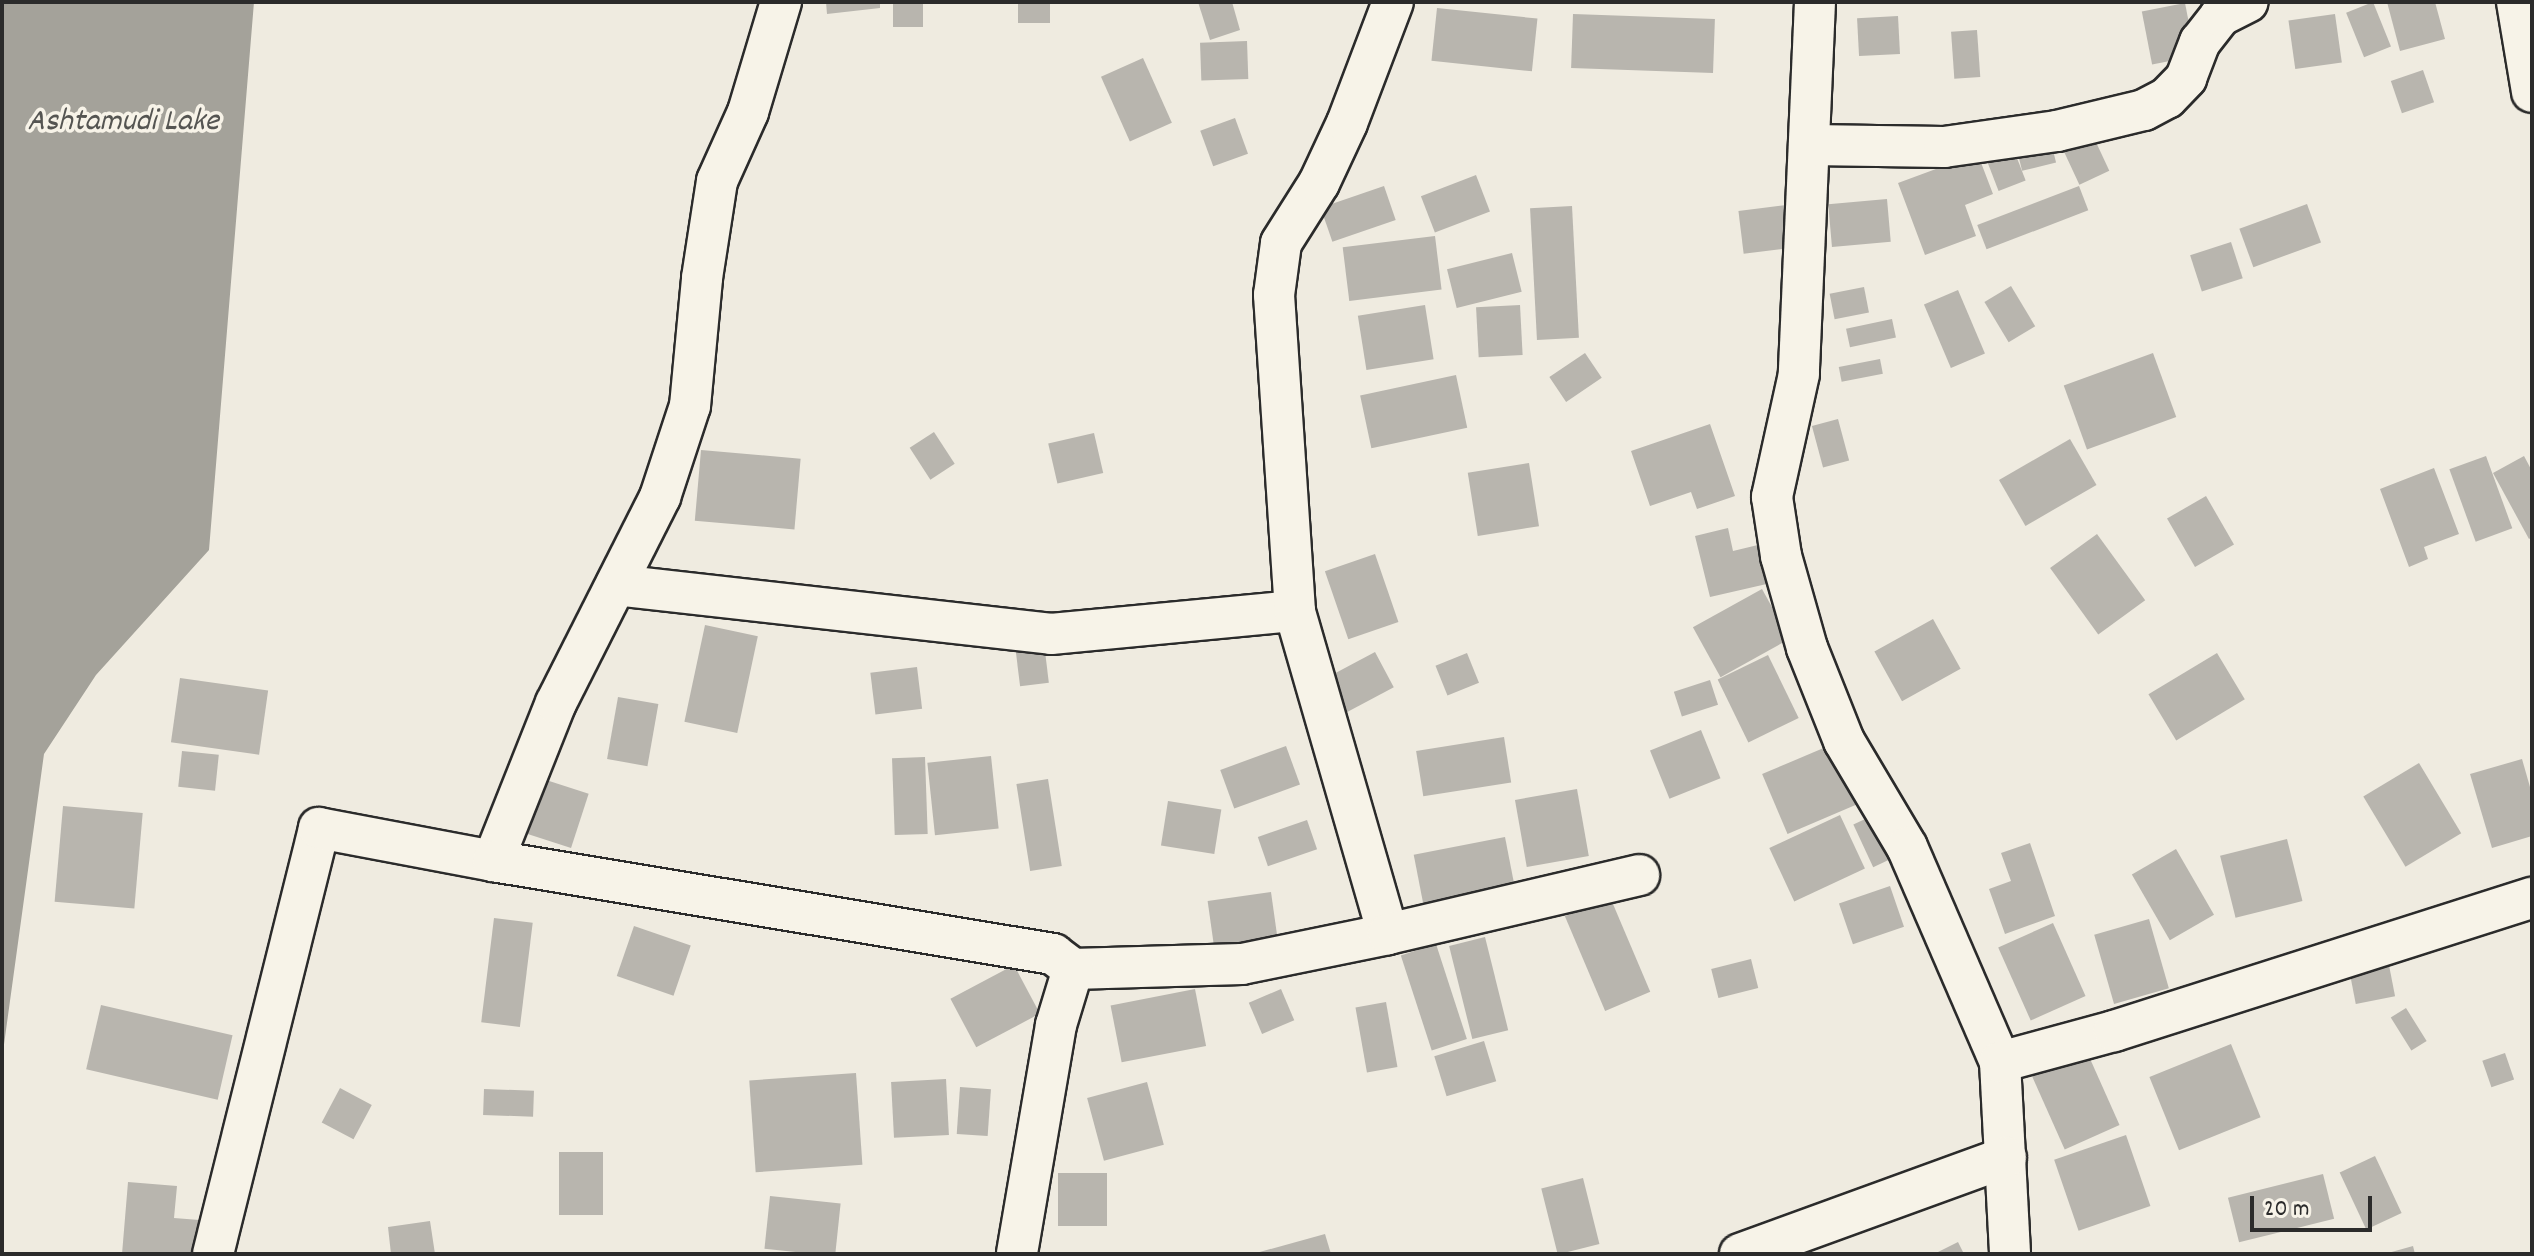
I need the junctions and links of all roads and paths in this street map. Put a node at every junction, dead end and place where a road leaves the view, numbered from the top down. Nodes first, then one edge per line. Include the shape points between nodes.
1 (781, 2) edge
2 (1393, 2) edge
3 (1815, 2) edge
4 (2248, 2) edge
5 (2517, 2) edge
6 (2532, 92) edge
7 (1811, 145) junction
8 (616, 585) junction
9 (1295, 611) junction
10 (493, 861) junction
11 (1639, 875) dead end
12 (2532, 898) edge
13 (1388, 934) junction
14 (1073, 969) junction
15 (2000, 1062) junction
16 (2006, 1157) junction
17 (213, 1254) edge
18 (1017, 1254) edge
19 (1740, 1254) edge
20 (2010, 1254) edge

1 - 8 street via 748,112 717,181 690,406 660,497
2 - 9 street via 1347,123 1319,183 1281,243 1274,295
3 - 7 street
4 - 7 street via 2220,16 2200,42 2186,78 2167,98 2144,110 2057,131 1944,147
5 - 6 street
7 - 15 street via 1799,374 1772,497 1781,556 1807,648 1844,741 1907,847
8 - 9 street via 1051,634
8 - 10 street via 556,703
9 - 13 street
10 - 14 street via 1053,954
10 - 17 street via 319,828
11 - 13 street
12 - 15 street via 2142,1023
13 - 14 street via 1242,964
14 - 18 street via 1056,1025
15 - 16 street
16 - 19 street
16 - 20 street

